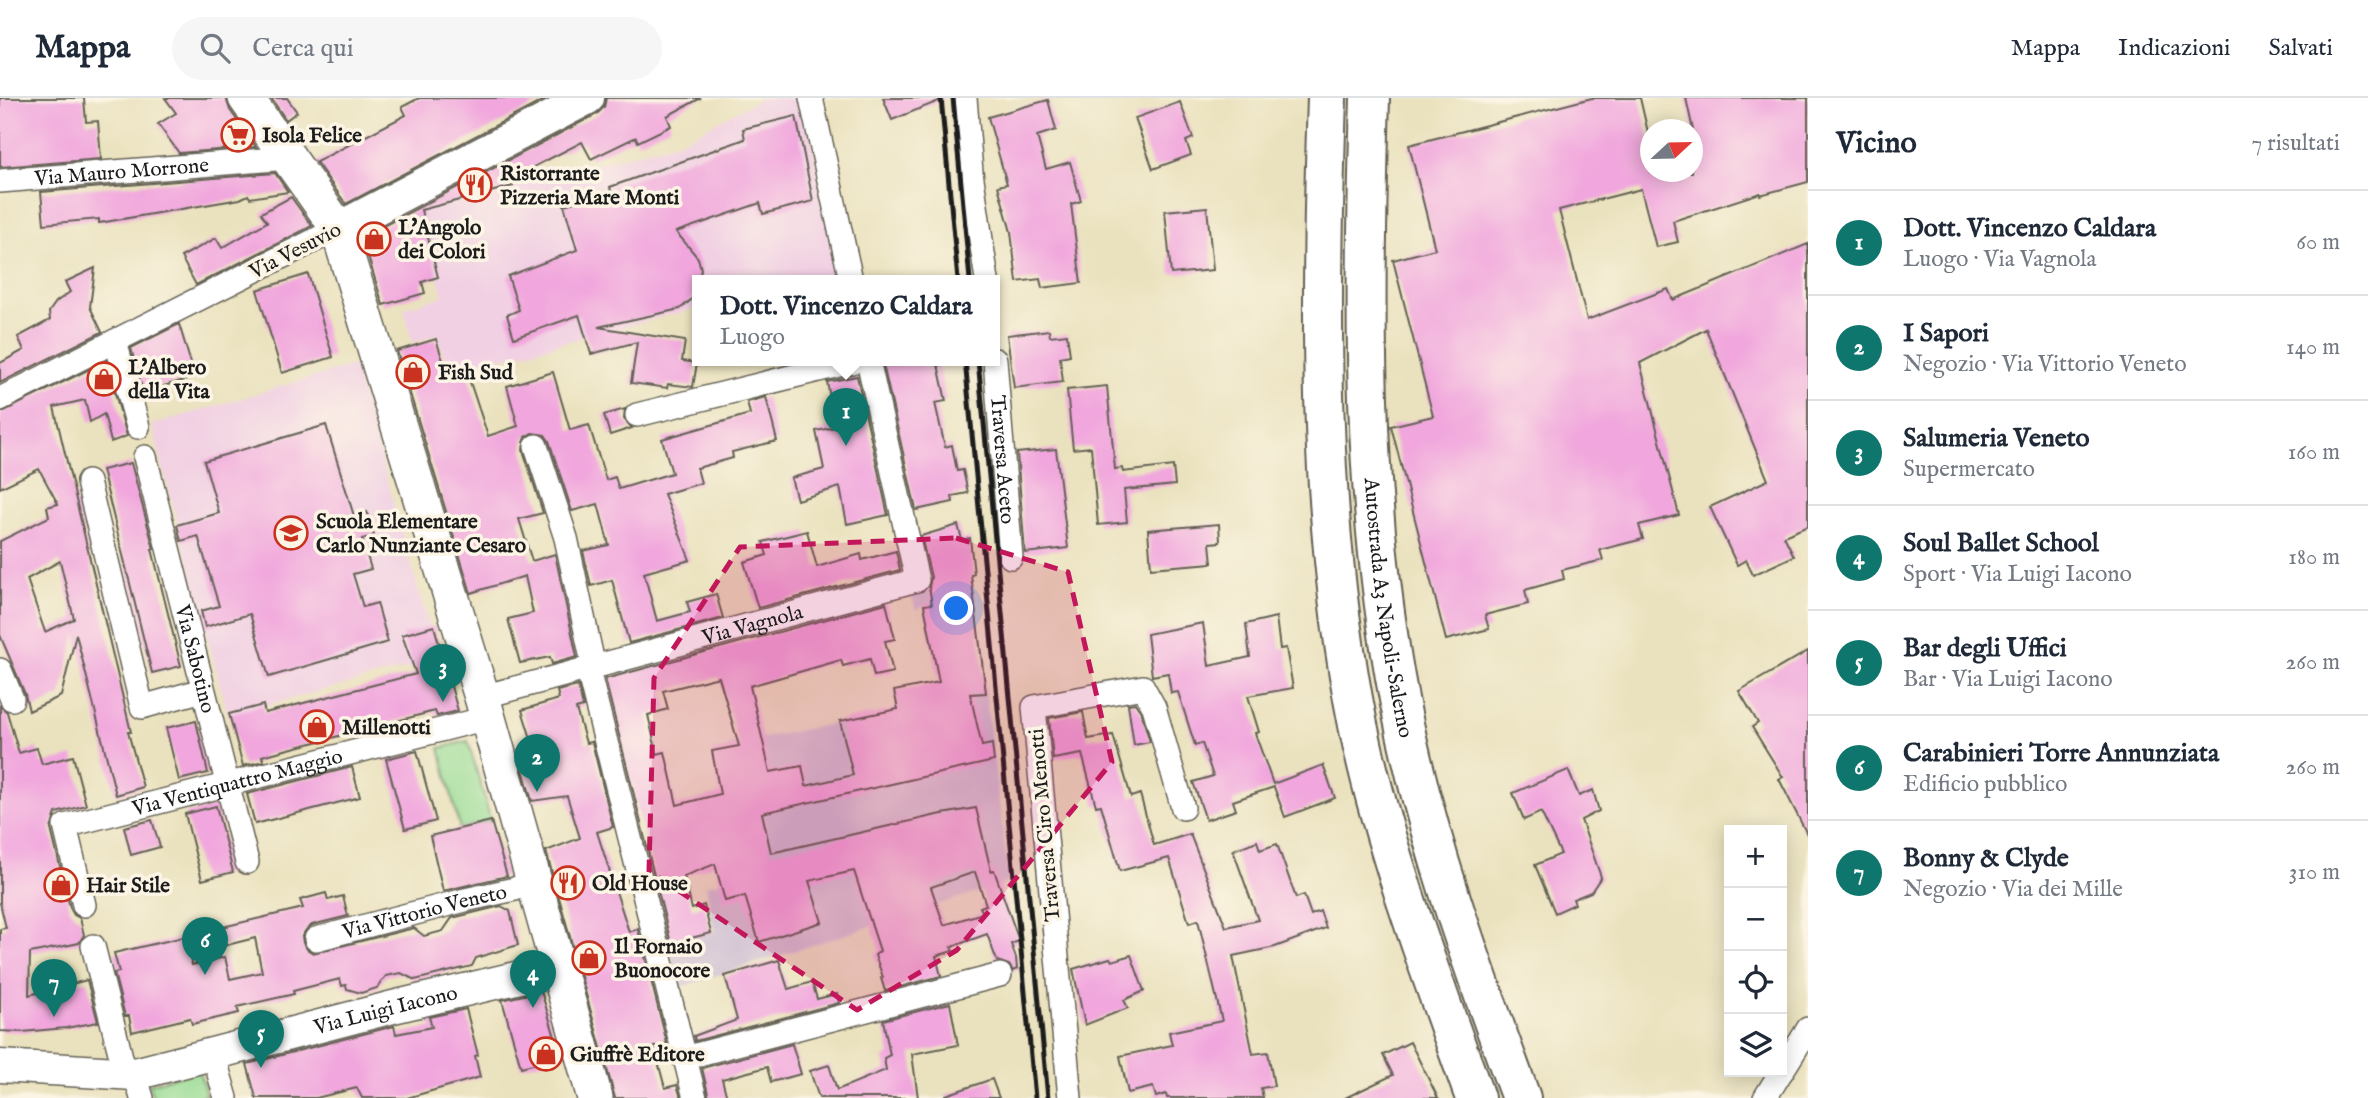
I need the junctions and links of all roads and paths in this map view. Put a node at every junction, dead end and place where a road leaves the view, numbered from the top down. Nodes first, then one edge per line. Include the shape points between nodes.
1 (246, 98) edge
2 (588, 98) edge
3 (811, 98) edge
4 (965, 98) edge
5 (1327, 98) edge
6 (1370, 98) edge
7 (285, 153) junction
8 (0, 181) edge
9 (337, 229) junction
10 (850, 275) edge
11 (986, 275) edge
12 (115, 341) junction
13 (835, 366) edge
14 (869, 366) edge
15 (995, 366) edge
16 (0, 399) edge
17 (637, 415) dead end
18 (138, 427) dead end
19 (536, 446) dead end
20 (145, 457) dead end
21 (88, 482) dead end
22 (1011, 557) dead end
23 (591, 669) junction
24 (0, 670) edge
25 (203, 690) junction
26 (12, 699) dead end
27 (484, 707) junction
28 (227, 786) junction
29 (1183, 808) dead end
30 (247, 862) dead end
31 (533, 881) junction
32 (84, 905) dead end
33 (316, 939) dead end
34 (93, 946) dead end
35 (558, 968) junction
36 (1000, 975) dead end
37 (1808, 1029) edge
38 (213, 1053) junction
39 (684, 1058) junction
40 (1787, 1064) edge
41 (0, 1066) edge
42 (1779, 1077) edge
43 (133, 1081) edge
44 (226, 1098) edge
45 (595, 1098) edge
46 (695, 1098) edge
47 (1070, 1098) edge
48 (1475, 1098) edge
49 (1521, 1098) edge
50 (1765, 1098) edge

1 - 7 main road, Via Vittorio Veneto
2 - 9 street, Via Vesuvio
3 - 10 street
4 - 11 street
5 - 48 highway, Autostrada A3 Napoli-Salerno via 1325,409 1344,633 1378,803
6 - 49 highway, Autostrada A3 Napoli-Salerno via 1366,321 1375,523 1385,616 1422,798
7 - 8 street, Via Mauro Morrone via 276,159
7 - 9 main road, Via Vittorio Veneto
9 - 12 street, Via Vesuvio
9 - 27 main road, Via Vittorio Veneto
12 - 16 street, Via Vesuvio
12 - 18 street
13 - 17 street
14 - 23 street, Via Vagnola via 916,580
15 - 22 street, Traversa Aceto
19 - 23 street via 566,538
20 - 25 street, Via Sabotino
21 - 25 street via 142,707
23 - 27 street, Via Ventiquattro Maggio
23 - 39 street
24 - 26 street
25 - 28 street, Via Sabotino
27 - 28 street, Via Ventiquattro Maggio
27 - 31 main road, Via Vittorio Veneto
28 - 30 street, Via Sabotino
28 - 32 street, Via Ventiquattro Maggio via 65,826
29 - 47 street, Traversa Ciro Menotti via 1154,707 1143,687 1034,707
31 - 33 street, Via Vittorio Veneto
31 - 35 main road, Via Vittorio Veneto
34 - 43 street via 118,1047
35 - 38 street, Via Luigi Iacono
35 - 45 main road, Via Vittorio Veneto
36 - 39 street
37 - 40 street
38 - 43 street, Via Luigi Iacono
38 - 44 street
39 - 46 street
41 - 43 street, Via Luigi Iacono
42 - 50 street

